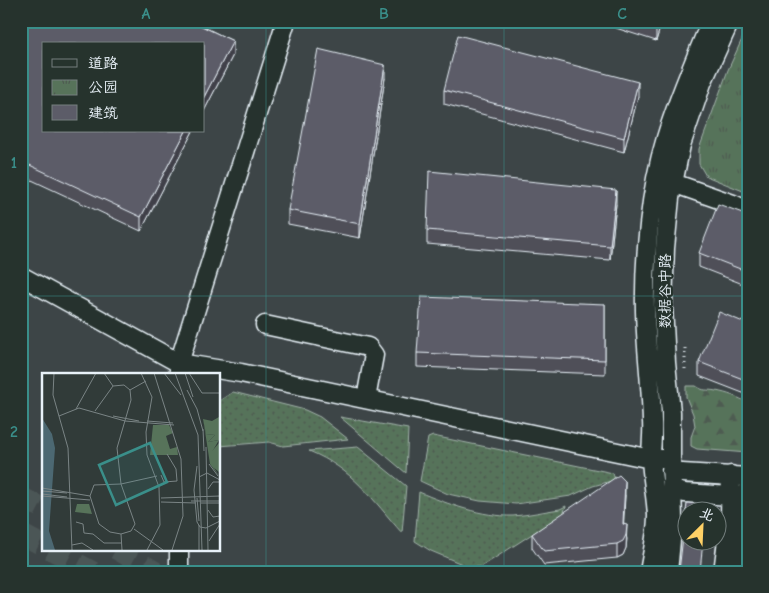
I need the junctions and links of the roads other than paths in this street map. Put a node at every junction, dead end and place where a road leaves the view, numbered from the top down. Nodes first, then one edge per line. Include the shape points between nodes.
1 (286, 21) edge
2 (711, 21) edge
3 (730, 21) edge
4 (673, 183) junction
5 (748, 210) edge
6 (21, 276) edge
7 (265, 325) dead end
8 (179, 368) edge
9 (366, 399) junction
10 (651, 458) junction
11 (671, 465) junction
12 (740, 483) edge
13 (672, 490) junction
14 (179, 550) edge
15 (179, 572) edge
16 (649, 572) edge
17 (668, 572) edge
18 (723, 572) edge
19 (731, 572) edge
20 (742, 572) edge

1 - 8 street
2 - 10 street, 数据谷中路 via 666,137 653,199 645,310
3 - 4 street, 数据谷中路 via 702,83 681,145
4 - 5 street
4 - 11 street, 数据谷中路 via 665,248 663,305 671,412
6 - 8 street
7 - 9 street via 368,347 374,355
8 - 9 street via 241,373
9 - 10 street
10 - 11 street
10 - 16 street, 数据谷中路 via 657,516
11 - 12 street via 682,473
11 - 13 street, 数据谷中路
12 - 13 street via 685,493
12 - 18 street
12 - 19 street
12 - 20 street via 746,493
13 - 17 street, 数据谷中路
14 - 15 street

